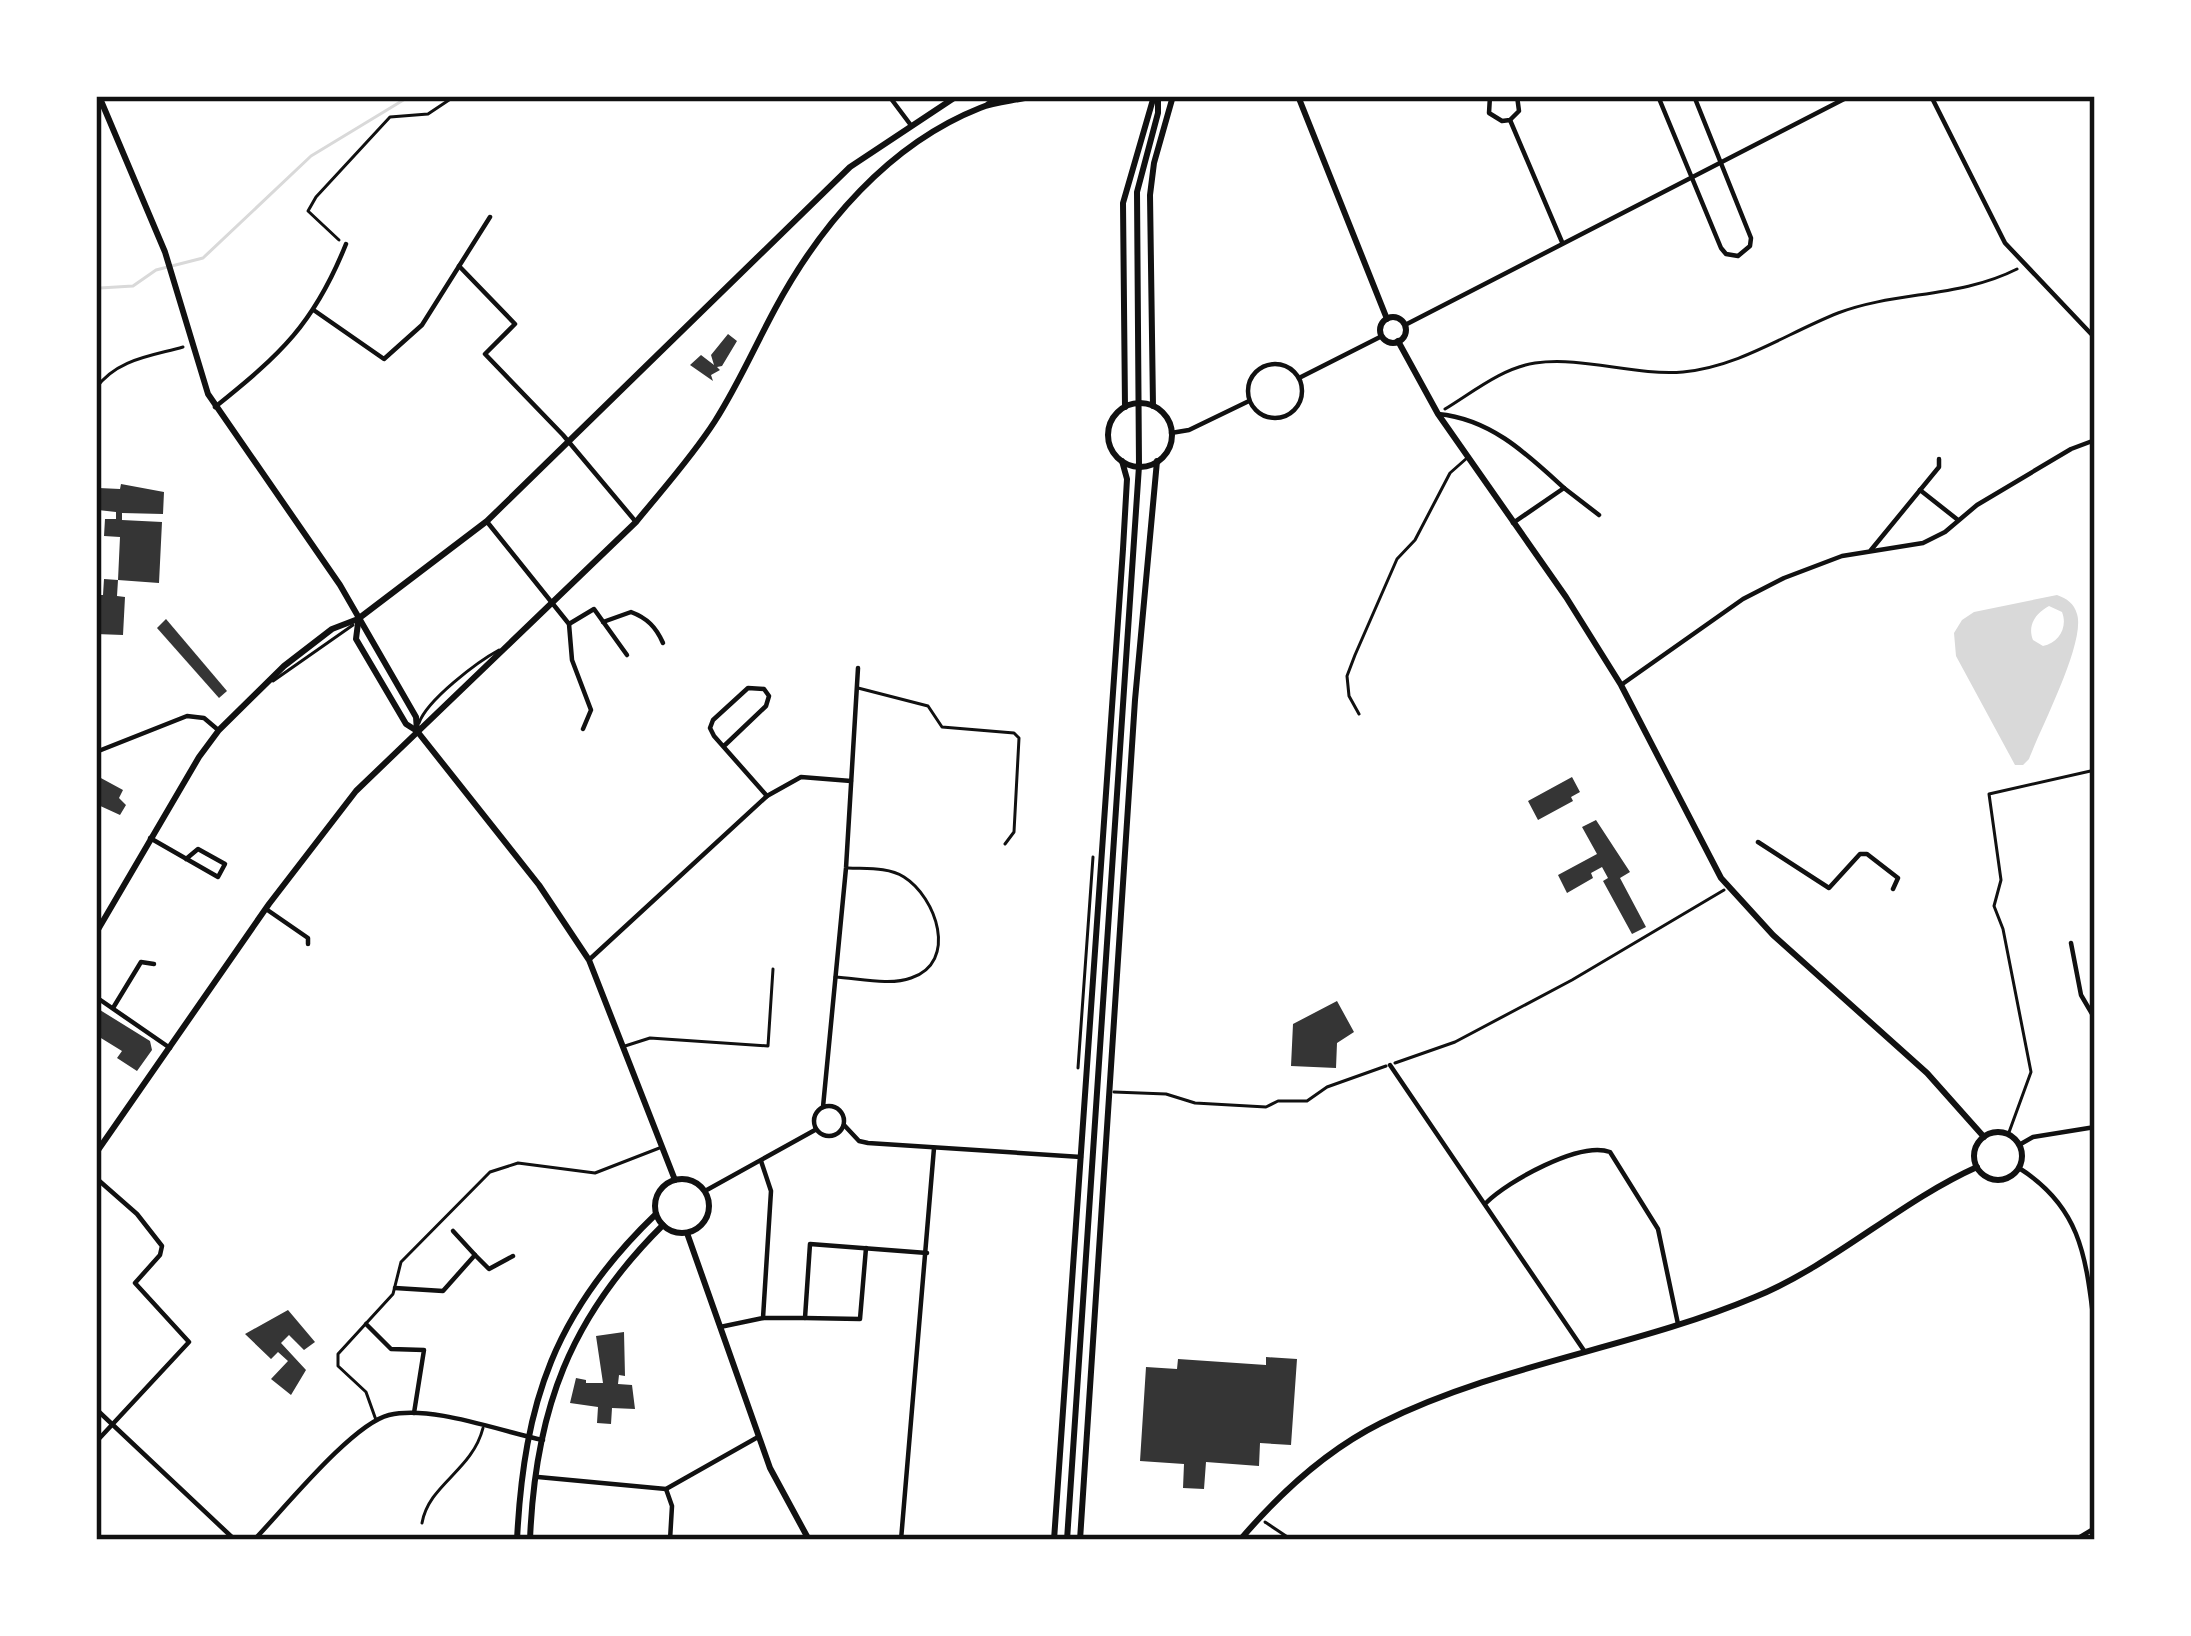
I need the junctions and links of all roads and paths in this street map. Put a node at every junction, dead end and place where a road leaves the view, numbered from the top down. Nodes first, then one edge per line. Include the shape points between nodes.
1 (99, 96) edge
2 (455, 96) edge
3 (890, 96) edge
4 (957, 96) edge
5 (967, 96) edge
6 (1000, 96) edge
7 (1033, 96) edge
8 (1156, 96) edge
9 (1173, 96) edge
10 (1298, 96) edge
11 (1490, 96) edge
12 (1517, 96) edge
13 (1658, 96) edge
14 (1694, 96) edge
15 (1850, 96) edge
16 (1931, 96) edge
17 (942, 104) junction
18 (980, 107) junction
19 (1158, 113) junction
20 (1510, 120) junction
21 (910, 124) junction
22 (1721, 161) junction
23 (1692, 179) junction
24 (490, 217) dead end
25 (346, 244) joint
26 (1563, 244) junction
27 (2023, 265) junction
28 (459, 266) junction
29 (315, 311) junction
30 (1387, 319) junction
31 (1405, 325) junction
32 (1382, 337) junction
33 (2095, 338) edge
34 (1398, 341) junction
35 (191, 345) junction
36 (1299, 378) junction
37 (96, 388) edge
38 (1250, 400) junction
39 (1140, 403) junction
40 (1153, 406) junction
41 (214, 407) junction
42 (1125, 407) junction
43 (1438, 414) junction
44 (1172, 433) junction
45 (2095, 440) edge
46 (568, 442) junction
47 (1468, 458) junction
48 (1939, 459) dead end
49 (1122, 461) junction
50 (1157, 461) junction
51 (1139, 466) junction
52 (1564, 488) junction
53 (1920, 490) junction
54 (1598, 515) dead end
55 (1959, 520) junction
56 (487, 521) junction
57 (636, 522) junction
58 (1513, 523) junction
59 (1871, 550) junction
60 (553, 601) junction
61 (358, 619) junction
62 (603, 622) junction
63 (569, 624) junction
64 (663, 643) dead end
65 (627, 655) dead end
66 (858, 668) dead end
67 (1622, 685) junction
68 (856, 688) junction
69 (1359, 714) dead end
70 (584, 729) dead end
71 (219, 730) junction
72 (417, 730) junction
73 (724, 746) junction
74 (96, 752) edge
75 (2095, 770) edge
76 (850, 781) junction
77 (767, 796) junction
78 (150, 838) junction
79 (1758, 842) dead end
80 (1005, 844) dead end
81 (186, 859) junction
82 (846, 868) junction
83 (1729, 888) junction
84 (1893, 890) dead end
85 (266, 909) junction
86 (96, 933) edge
87 (2071, 943) dead end
88 (308, 944) dead end
89 (589, 960) junction
90 (154, 964) dead end
91 (773, 969) dead end
92 (835, 976) junction
93 (96, 997) edge
94 (113, 1009) junction
95 (2095, 1019) edge
96 (623, 1047) junction
97 (170, 1048) junction
98 (1390, 1065) junction
99 (1111, 1091) junction
100 (824, 1107) junction
101 (844, 1125) junction
102 (2095, 1127) edge
103 (815, 1130) junction
104 (2008, 1135) junction
105 (1984, 1137) junction
106 (2019, 1145) junction
107 (663, 1147) junction
108 (934, 1148) junction
109 (96, 1153) edge
110 (1081, 1157) junction
111 (761, 1161) junction
112 (1977, 1167) junction
113 (2019, 1168) junction
114 (96, 1178) edge
115 (675, 1180) junction
116 (705, 1191) junction
117 (1486, 1204) junction
118 (656, 1214) junction
119 (662, 1225) junction
120 (453, 1231) dead end
121 (687, 1233) junction
122 (866, 1248) junction
123 (927, 1253) junction
124 (476, 1255) junction
125 (513, 1256) dead end
126 (394, 1291) junction
127 (764, 1318) junction
128 (805, 1318) junction
129 (366, 1324) junction
130 (1678, 1324) junction
131 (720, 1327) junction
132 (2095, 1331) edge
133 (1585, 1352) junction
134 (96, 1409) edge
135 (414, 1413) junction
136 (376, 1420) junction
137 (113, 1425) junction
138 (483, 1426) junction
139 (758, 1437) junction
140 (530, 1438) junction
141 (544, 1440) junction
142 (96, 1442) edge
143 (537, 1477) junction
144 (666, 1489) junction
145 (1259, 1517) junction
146 (422, 1523) dead end
147 (2095, 1528) edge
148 (235, 1540) edge
149 (254, 1540) edge
150 (517, 1540) edge
151 (530, 1540) edge
152 (670, 1540) edge
153 (809, 1540) edge
154 (902, 1540) edge
155 (1054, 1540) edge
156 (1067, 1540) edge
157 (1080, 1540) edge
158 (1240, 1540) edge
159 (1292, 1540) edge
160 (2075, 1540) edge

1 - 35 street via 166,255
2 - 25 path via 428,114 390,117 308,211
3 - 21 street
4 - 17 street
5 - 17 lane
6 - 18 lane
7 - 18 street
8 - 19 street
8 - 42 street via 1123,203
9 - 19 street
9 - 40 street via 1150,195
10 - 30 street
11 - 20 street via 1492,117
12 - 20 street via 1519,111
13 - 23 street
14 - 22 street
15 - 22 street
16 - 27 street
17 - 21 street
18 - 57 street via 911,148 828,225 716,420
19 - 39 street via 1137,192
20 - 26 street
21 - 46 street via 850,167
22 - 23 street
22 - 23 street via 1751,238 1744,253 1721,248
23 - 26 street
24 - 28 street
25 - 29 street
26 - 31 street
27 - 33 street
27 - 43 path via 1962,290 1838,313 1748,357 1684,372 1537,363 1508,371
28 - 29 street via 422,325 384,359
28 - 46 street via 515,324 484,354
29 - 41 street
30 - 31 street
30 - 32 street
31 - 34 street
32 - 34 street
32 - 36 street
34 - 43 street
35 - 37 path via 131,361
35 - 41 street
36 - 38 street via 1280,364 1264,366 1249,384
36 - 38 street via 1300,400 1283,416 1267,417
38 - 44 street
39 - 40 street
39 - 42 street
39 - 51 street
40 - 44 street
41 - 61 street
42 - 49 street via 1108,435
43 - 47 street
43 - 52 street via 1510,440
44 - 50 street
45 - 55 street
46 - 56 street
46 - 57 street
47 - 58 street
47 - 69 lane via 1450,473 1397,559 1355,655 1347,676
48 - 53 street
49 - 51 street
49 - 110 street
50 - 51 street
50 - 99 street
51 - 156 street
52 - 54 street
52 - 58 street
53 - 55 street
53 - 59 street
55 - 59 street via 1923,543
56 - 60 street
56 - 61 street
57 - 60 street
58 - 67 street
59 - 67 street via 1743,599
60 - 63 street
60 - 72 street
61 - 71 street via 284,665
61 - 72 street via 356,639
62 - 63 street via 595,609
62 - 64 street via 644,616
62 - 65 street
63 - 70 street via 572,660 591,710
66 - 68 street
67 - 83 street
68 - 76 street
68 - 80 lane via 928,706 942,727 1019,738 1014,832
71 - 74 street via 188,716
71 - 78 street
72 - 85 street via 356,791
72 - 89 street
73 - 73 street via 712,720 748,688 764,689 766,706
73 - 77 street
75 - 104 lane via 1989,794 2001,880 1994,906 2031,1072
76 - 77 street via 801,777
76 - 82 street
77 - 89 street
78 - 81 street
78 - 86 street
79 - 84 street via 1829,888 1867,854 1898,878
81 - 81 street via 218,877 225,864 198,849
82 - 92 street
82 - 92 lane via 904,878 932,910 939,935 935,957 907,980
83 - 98 path via 1455,1042
83 - 105 street
85 - 88 street
85 - 97 street
87 - 95 street via 2081,995
89 - 96 street
90 - 94 street via 141,962
91 - 96 lane via 768,1046 650,1038
92 - 100 street
93 - 94 street
94 - 97 street
96 - 107 street
97 - 109 street
98 - 99 path via 1307,1101 1266,1107
98 - 117 street
99 - 157 street
100 - 101 street via 840,1111
100 - 103 street
101 - 103 street via 830,1137
101 - 108 street via 859,1141
102 - 106 street
103 - 111 street
104 - 105 street
104 - 106 street
105 - 112 street
106 - 113 street
107 - 115 street
107 - 126 lane via 595,1173 518,1163 496,1168 401,1262
108 - 110 street
108 - 123 street
110 - 155 street
111 - 116 street
111 - 127 street via 771,1191
112 - 113 street via 1996,1180
112 - 130 street via 1790,1280
113 - 132 street via 2071,1219 2084,1250
114 - 137 street via 162,1246 135,1283 189,1338
115 - 116 street
115 - 118 street via 656,1197
116 - 121 street via 707,1217
117 - 130 street via 1584,1148 1610,1152 1658,1228
117 - 133 street
118 - 119 street
118 - 140 street via 610,1261 562,1331
119 - 121 street
119 - 141 street via 575,1337
120 - 124 street
121 - 131 street
122 - 123 street
122 - 128 street via 860,1319
122 - 128 street via 810,1244
123 - 154 street
124 - 125 street via 489,1269
124 - 126 street via 443,1291
126 - 129 lane
127 - 128 street
127 - 131 street
129 - 135 street via 391,1349 424,1350
129 - 136 lane via 336,1360 366,1392
130 - 133 street
131 - 139 street
133 - 145 street via 1379,1424
134 - 137 street
135 - 136 street
135 - 138 street
136 - 149 street
137 - 142 street
137 - 148 street
138 - 140 street
138 - 146 lane via 477,1451 425,1506
139 - 144 street
139 - 153 street
140 - 141 street
140 - 150 street
141 - 143 street
143 - 144 street
143 - 151 street
144 - 152 street
145 - 158 street
145 - 159 path
147 - 160 street

